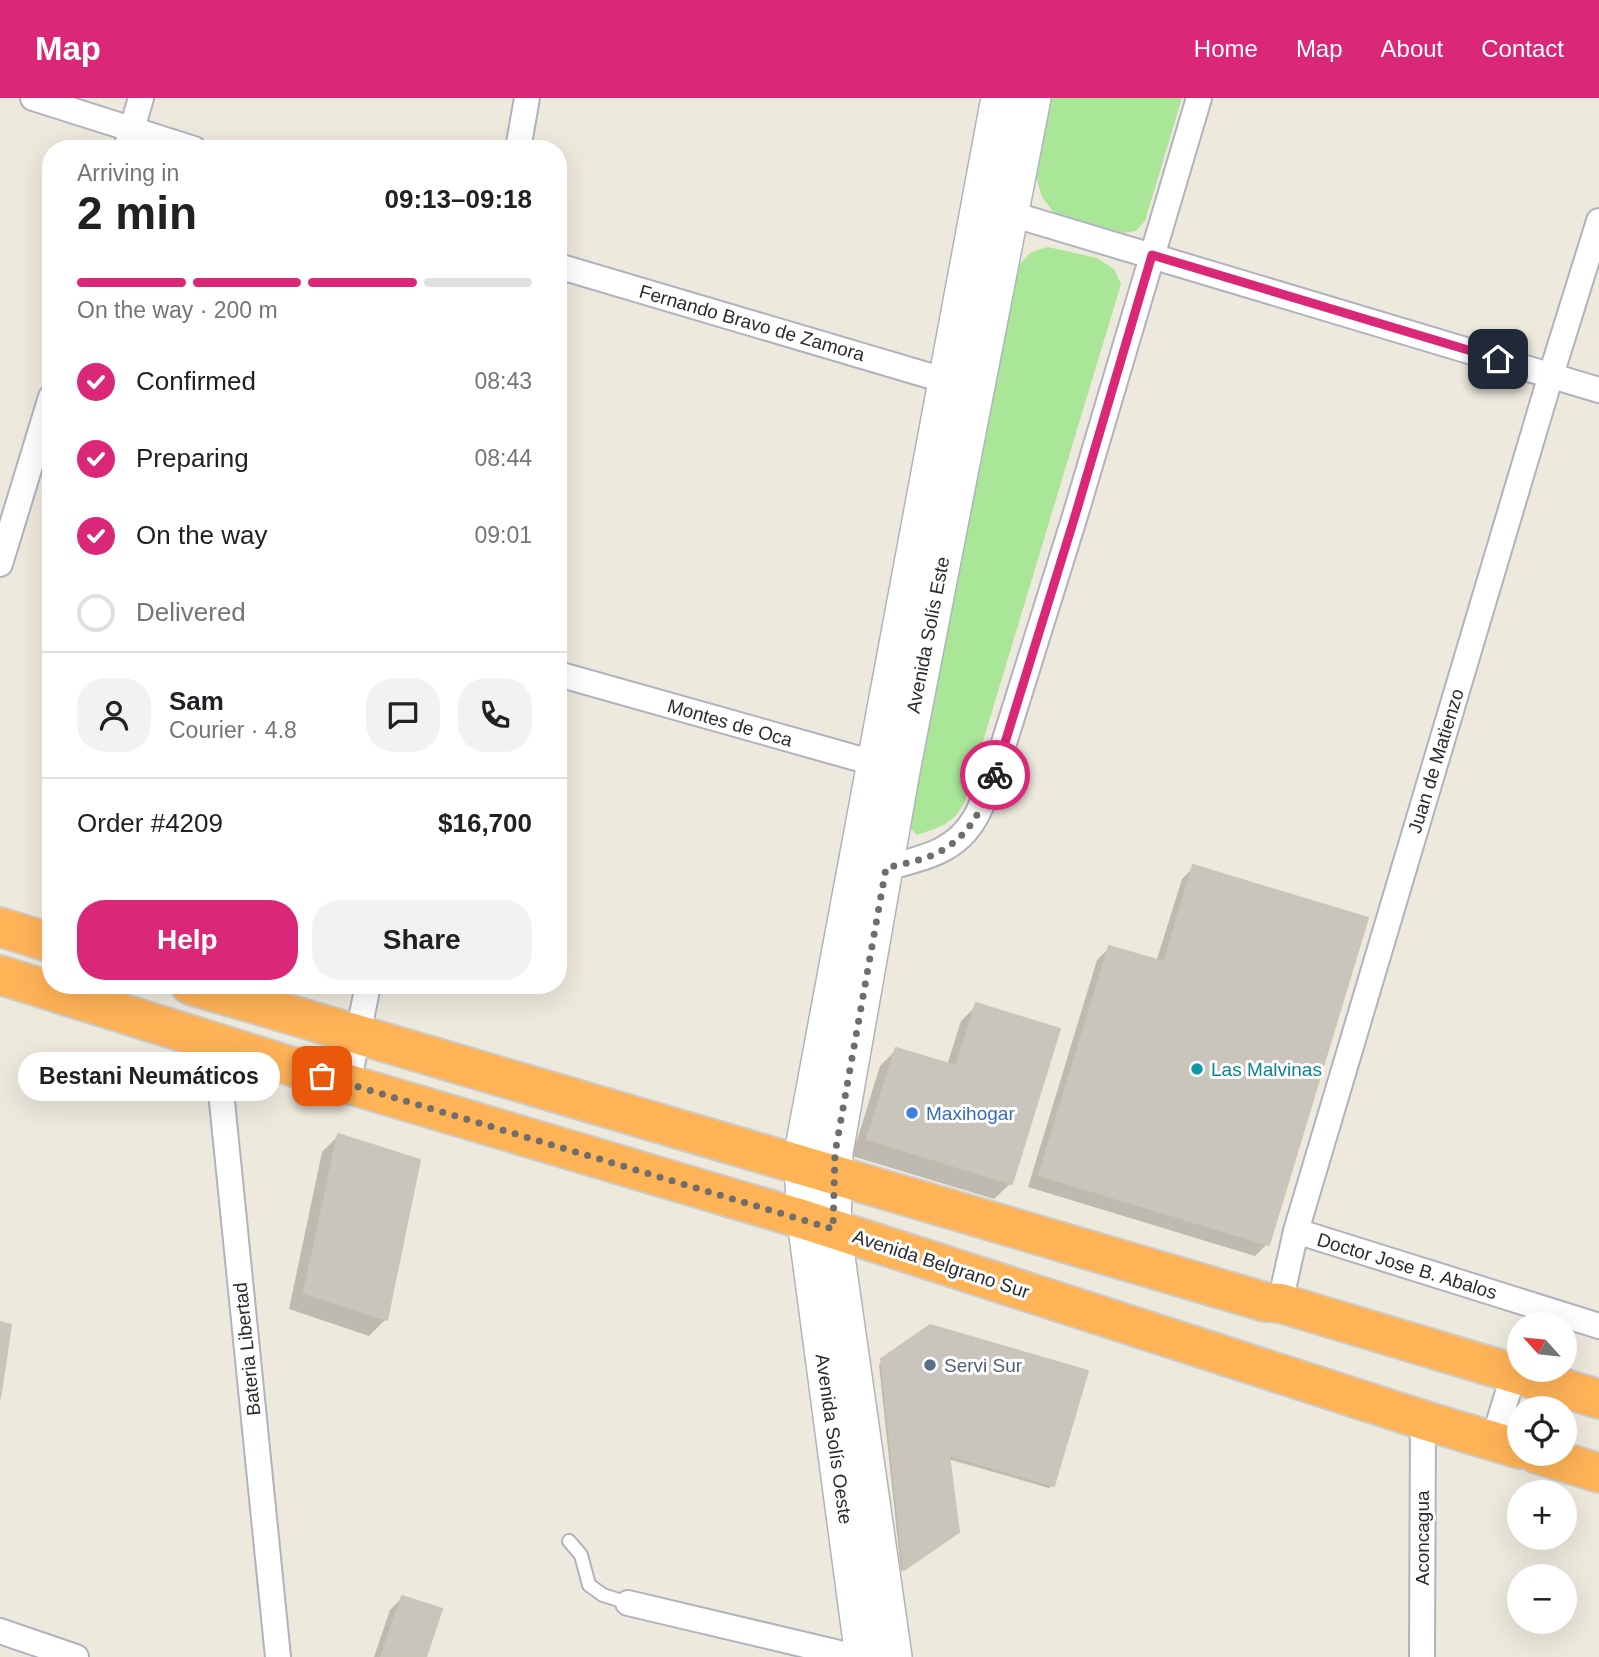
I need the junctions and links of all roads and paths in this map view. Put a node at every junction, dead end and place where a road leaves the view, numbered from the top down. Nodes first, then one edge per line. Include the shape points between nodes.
1 (33, 98) edge
2 (141, 98) edge
3 (527, 98) edge
4 (999, 98) edge
5 (1033, 98) edge
6 (1199, 98) edge
7 (129, 139) edge
8 (520, 140) edge
9 (995, 210) junction
10 (1599, 221) edge
11 (1152, 255) junction
12 (567, 269) edge
13 (1551, 375) junction
14 (947, 381) junction
15 (1599, 390) edge
16 (42, 426) edge
17 (0, 564) edge
18 (567, 677) edge
19 (888, 768) junction
20 (886, 868) junction
21 (0, 928) edge
22 (42, 940) edge
23 (0, 975) edge
24 (42, 988) edge
25 (61, 994) edge
26 (220, 994) edge
27 (366, 994) edge
28 (359, 1036) junction
29 (216, 1042) junction
30 (348, 1084) junction
31 (818, 1169) junction
32 (819, 1225) junction
33 (1296, 1231) junction
34 (1273, 1303) junction
35 (1599, 1326) edge
36 (1245, 1362) junction
37 (1507, 1371) edge
38 (1513, 1382) edge
39 (1543, 1382) edge
40 (1599, 1399) edge
41 (1423, 1420) junction
42 (1506, 1445) edge
43 (1576, 1466) edge
44 (1599, 1473) edge
45 (569, 1541) dead end
46 (628, 1603) joint
47 (0, 1631) edge
48 (76, 1657) edge
49 (278, 1657) edge
50 (856, 1657) edge
51 (863, 1657) edge
52 (894, 1657) edge
53 (1422, 1657) edge

1 - 7 street
2 - 7 street
3 - 8 street
4 - 9 main road, Avenida Solís Este
5 - 9 main road, Avenida Solís Este
6 - 11 street
9 - 11 street
9 - 14 main road, Avenida Solís Este
9 - 19 main road, Avenida Solís Este
10 - 13 street, Juan de Matienzo
11 - 13 street
11 - 20 street via 993,778 975,819 956,842 932,856
12 - 14 street, Fernando Bravo de Zamora
13 - 15 street
13 - 33 street, Juan de Matienzo
14 - 19 main road, Avenida Solís Este
16 - 17 street
18 - 19 street, Montes de Oca
19 - 20 main road, Avenida Solís Este
19 - 31 main road, Avenida Solís Este via 804,1143
20 - 31 main road, Avenida Solís Este via 835,1153
21 - 22 highway
23 - 24 highway, Avenida Belgrano Sur
25 - 29 highway, Avenida Belgrano Sur
26 - 28 highway
27 - 28 street
28 - 30 street
28 - 31 highway
29 - 30 highway, Avenida Belgrano Sur
29 - 49 street, Bateria Libertad
30 - 32 highway, Avenida Belgrano Sur
31 - 32 main road
31 - 34 highway
32 - 36 highway, Avenida Belgrano Sur
32 - 51 main road, Avenida Solís Oeste
32 - 52 main road, Avenida Solís Oeste
33 - 34 street, Juan de Matienzo
33 - 35 street, Doctor Jose B. Abalos
34 - 36 highway via 1178,1296 1168,1301 1164,1317 1168,1323
34 - 37 highway
36 - 41 highway, Avenida Belgrano Sur
38 - 42 street
39 - 40 highway
41 - 42 highway, Avenida Belgrano Sur
41 - 53 street, Aconcagua
43 - 44 highway
45 - 46 lane via 581,1555 589,1585
46 - 50 street
47 - 48 street

